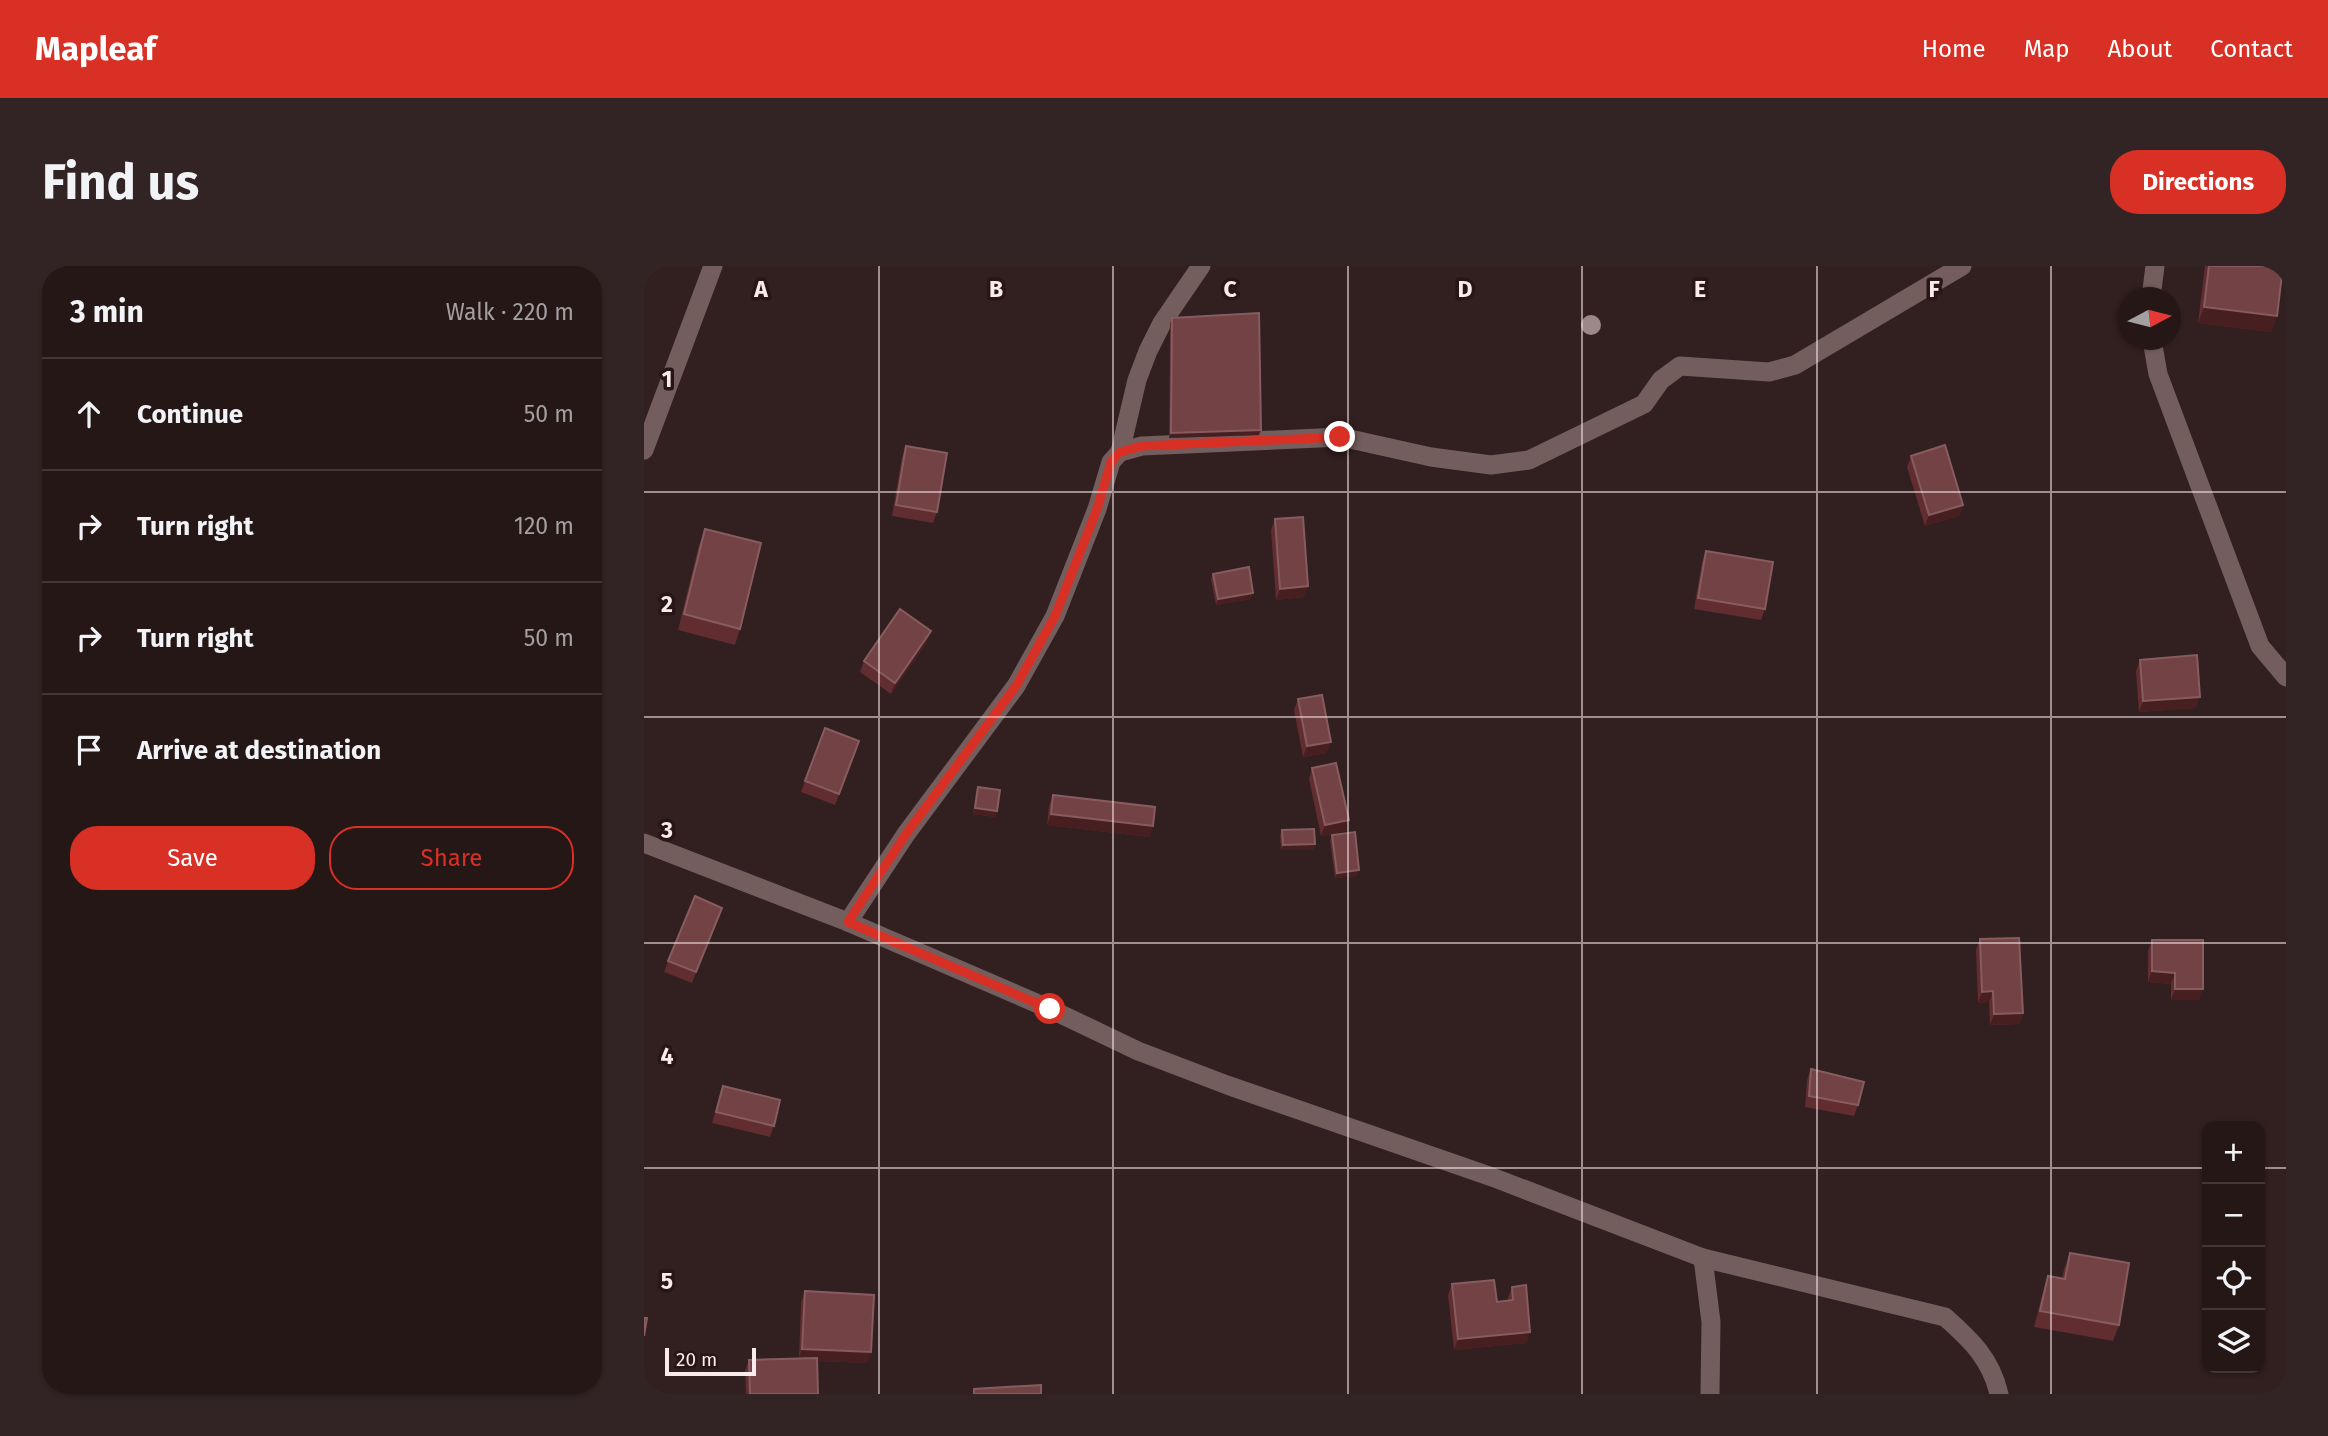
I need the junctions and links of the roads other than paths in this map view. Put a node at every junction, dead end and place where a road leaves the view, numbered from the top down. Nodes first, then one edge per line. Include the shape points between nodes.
1 (713, 266) edge
2 (1201, 266) edge
3 (1962, 266) edge
4 (2155, 266) edge
5 (2152, 287) edge
6 (2154, 350) edge
7 (644, 450) edge
8 (1120, 452) junction
9 (2286, 677) edge
10 (644, 843) edge
11 (848, 922) junction
12 (1703, 1258) junction
13 (1710, 1394) edge
14 (1999, 1394) edge

1 - 7 street
2 - 8 street via 1148,351
3 - 8 street via 1795,365 1769,372 1680,366 1661,380 1644,404 1529,460 1491,466 1340,437 1142,446
4 - 5 street
6 - 9 street via 2158,374 2260,646
8 - 11 street via 1111,462 1055,616 1016,686 906,834
10 - 11 street
11 - 12 street via 1138,1051
12 - 13 street via 1711,1322
12 - 14 street via 1945,1317 1976,1344 1995,1376

